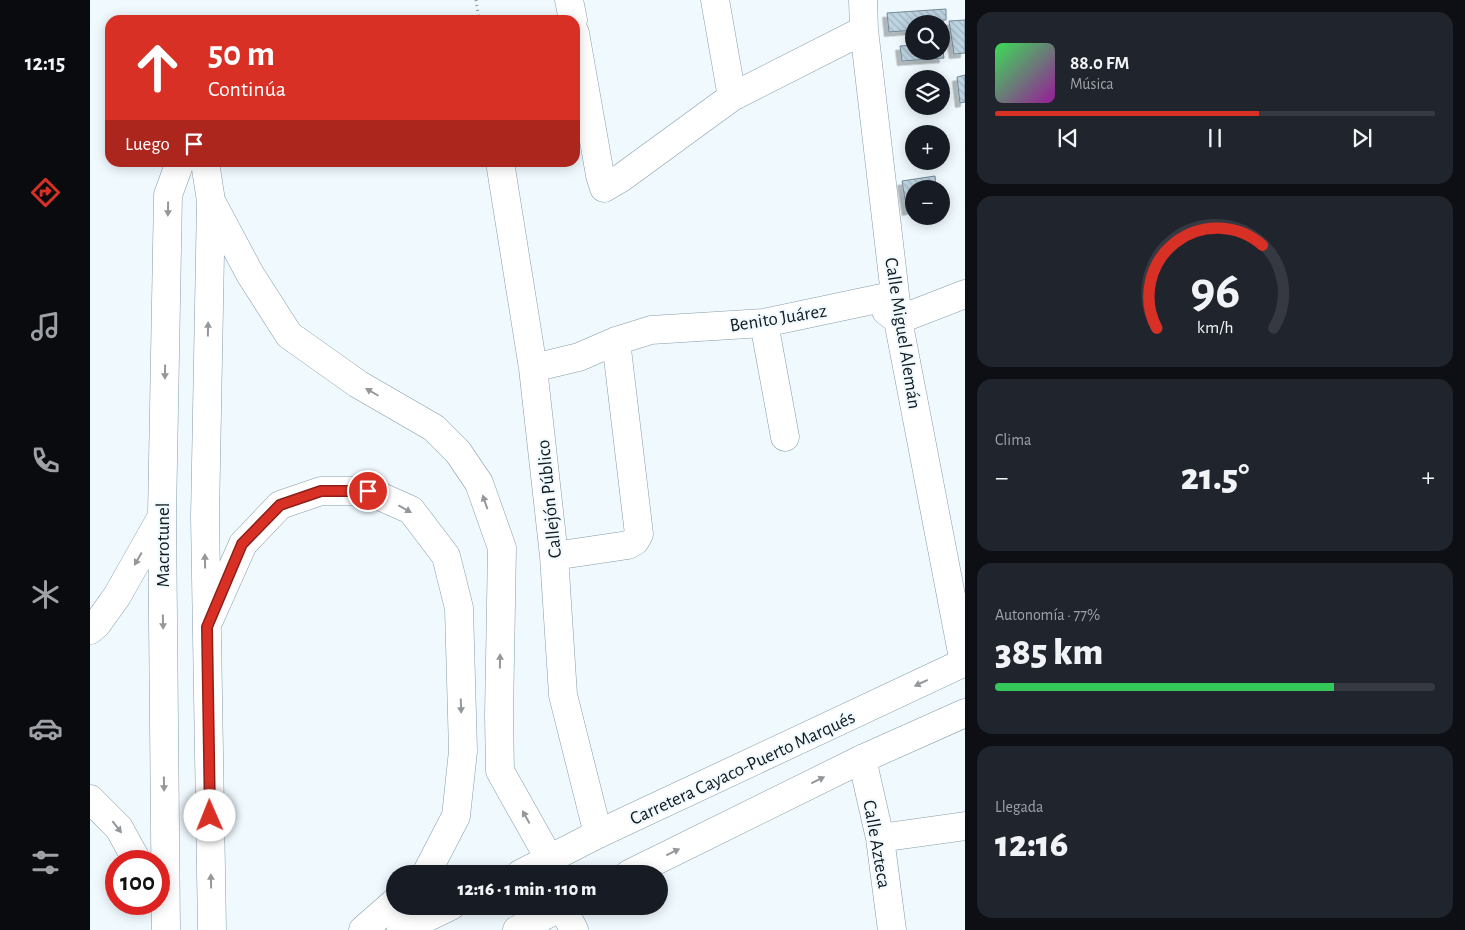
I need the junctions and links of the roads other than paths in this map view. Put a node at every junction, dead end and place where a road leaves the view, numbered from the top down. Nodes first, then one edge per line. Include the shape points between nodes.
1 (569, 0) edge
2 (715, 0) edge
3 (863, 0) edge
4 (572, 15) edge
5 (864, 30) junction
6 (580, 61) edge
7 (732, 97) junction
8 (178, 167) edge
9 (205, 167) edge
10 (501, 167) edge
11 (211, 201) junction
12 (965, 294) edge
13 (898, 320) junction
14 (764, 323) junction
15 (616, 342) junction
16 (533, 368) junction
17 (785, 437) dead end
18 (162, 516) junction
19 (554, 556) junction
20 (207, 627) junction
21 (90, 630) edge
22 (964, 662) edge
23 (965, 713) edge
24 (862, 759) junction
25 (90, 799) edge
26 (965, 826) edge
27 (598, 834) junction
28 (880, 838) junction
29 (131, 850) edge
30 (163, 850) edge
31 (550, 860) junction
32 (431, 865) edge
33 (539, 865) edge
34 (647, 865) edge
35 (386, 910) edge
36 (432, 915) edge
37 (549, 915) edge
38 (567, 915) edge
39 (530, 927) edge
40 (212, 930) edge
41 (363, 930) edge
42 (401, 930) edge
43 (574, 930) edge
44 (892, 930) edge

1 - 4 main road
2 - 7 main road
3 - 5 main road, Calle Miguel Alemán
5 - 7 main road
5 - 13 main road, Calle Miguel Alemán
6 - 7 main road via 604,188
8 -> 18 main road, Macrotunel via 168,195
9 - 11 main road
10 - 16 main road, Callejón Público
20 -> 11 main road via 204,517
31 -> 11 main road via 500,771 502,548 479,483 458,452 434,428 358,384 288,335 250,274
12 - 13 main road
13 - 14 main road, Benito Juárez via 886,311 882,298
13 - 22 main road, Calle Miguel Alemán
14 - 15 main road, Benito Juárez via 651,330
14 - 17 main road
15 - 16 main road, Benito Juárez via 578,357
15 - 19 main road via 639,534 628,545
16 - 19 main road, Callejón Público
18 -> 21 main road via 117,596
18 -> 30 main road, Macrotunel
19 - 27 main road, Callejón Público via 563,695
20 -> 32 main road via 242,544 280,505 321,491 368,491 411,510 446,556 459,608 463,751 456,816
40 -> 20 main road
22 -> 27 main road, Carretera Cayaco-Puerto Marqués
23 - 24 main road
24 - 28 main road, Calle Azteca
34 -> 24 main road
25 -> 29 main road via 119,828
26 - 28 main road
27 - 31 main road, Carretera Cayaco-Puerto Marqués
28 - 44 main road, Calle Azteca
31 - 33 main road, Carretera Cayaco-Puerto Marqués
35 - 41 main road
36 - 42 main road
37 - 39 main road
38 - 43 main road

